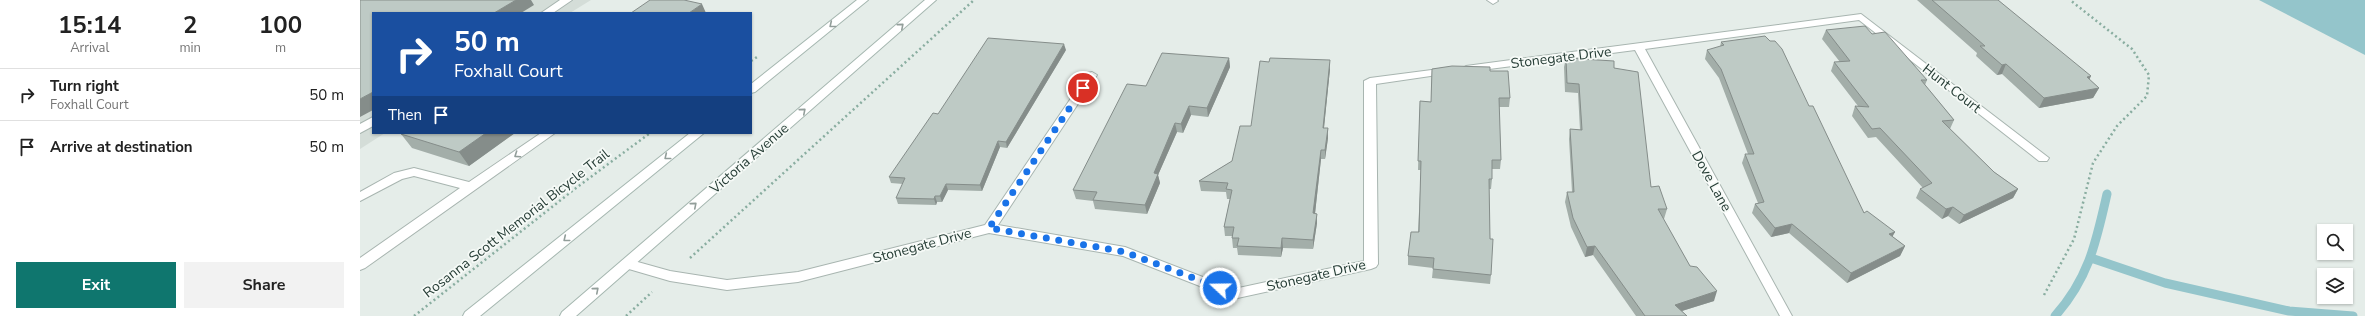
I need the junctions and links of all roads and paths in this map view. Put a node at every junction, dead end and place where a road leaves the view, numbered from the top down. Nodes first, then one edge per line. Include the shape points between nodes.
1 (567, 0) edge
2 (863, 0) edge
3 (931, 0) edge
4 (974, 0) edge
5 (2070, 0) edge
6 (548, 12) edge
7 (1861, 17) joint
8 (1639, 47) junction
9 (1092, 75) dead end
10 (752, 89) edge
11 (372, 122) edge
12 (360, 129) edge
13 (548, 134) edge
14 (649, 134) edge
15 (697, 134) edge
16 (2043, 158) dead end
17 (471, 187) junction
18 (360, 197) edge
19 (989, 228) junction
20 (627, 264) junction
21 (360, 265) edge
22 (670, 276) junction
23 (2044, 295) dead end
24 (1786, 315) edge
25 (414, 316) edge
26 (470, 316) edge
27 (567, 316) edge
28 (626, 316) edge

1 - 6 street
2 -> 10 street
20 -> 3 street, Victoria Avenue
4 - 22 path
5 - 23 path via 2132,49 2150,75 2147,96 2117,126 2093,163 2074,238
7 - 8 street, Stonegate Drive
7 - 16 street, Hunt Court
8 - 19 street, Stonegate Drive via 1370,81 1371,264 1233,294 1125,252
8 - 24 street, Dove Lane
9 - 19 street
11 - 12 street
13 -> 17 street
14 - 25 path, Rosanna Scott Memorial Bicycle Trail
15 -> 26 street
17 - 18 street via 414,172 398,176
17 - 21 street
19 - 22 street, Stonegate Drive via 798,277 727,286
20 - 22 street, Stonegate Drive
27 -> 20 street, Victoria Avenue
22 - 28 path

